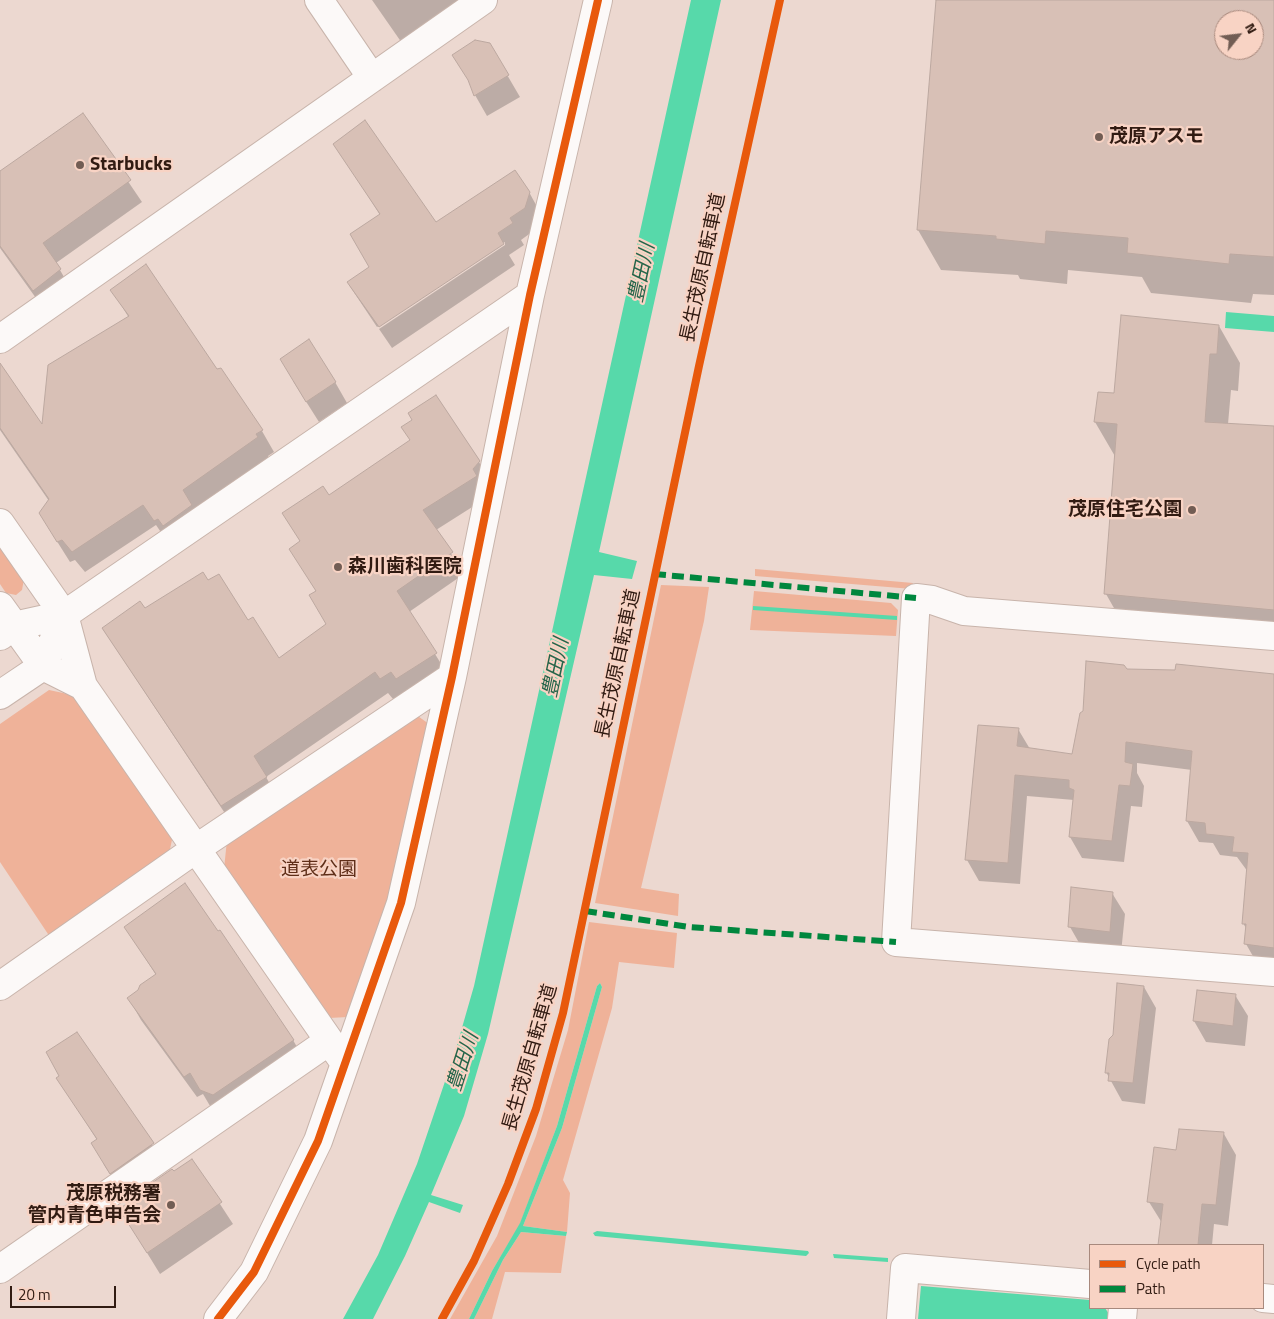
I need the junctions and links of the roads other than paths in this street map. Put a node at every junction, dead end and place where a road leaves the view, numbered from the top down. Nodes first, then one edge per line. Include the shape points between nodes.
1 (319, 0) edge
2 (483, 0) edge
3 (598, 0) edge
4 (372, 78) junction
5 (530, 295) junction
6 (0, 339) edge
7 (0, 523) edge
8 (64, 616) junction
9 (5, 623) edge
10 (1274, 636) edge
11 (43, 666) junction
12 (452, 677) junction
13 (83, 686) junction
14 (0, 695) edge
15 (197, 848) junction
16 (1274, 972) edge
17 (0, 986) edge
18 (336, 1051) junction
19 (0, 1269) edge
20 (1089, 1284) edge
21 (218, 1319) edge
22 (901, 1319) edge

1 - 4 street
2 - 4 street
3 - 5 street
4 - 6 street
5 - 8 street
5 - 12 street
7 - 8 street
8 - 9 street
8 - 11 street
8 - 13 street
9 - 11 street
10 - 16 street via 964,611 916,598 896,942
11 - 13 street
11 - 14 street
12 - 15 street
12 - 18 street via 401,903
13 - 15 street
15 - 17 street
15 - 18 street
18 - 19 street
18 - 21 street via 318,1142 254,1272
20 - 22 street via 905,1268

